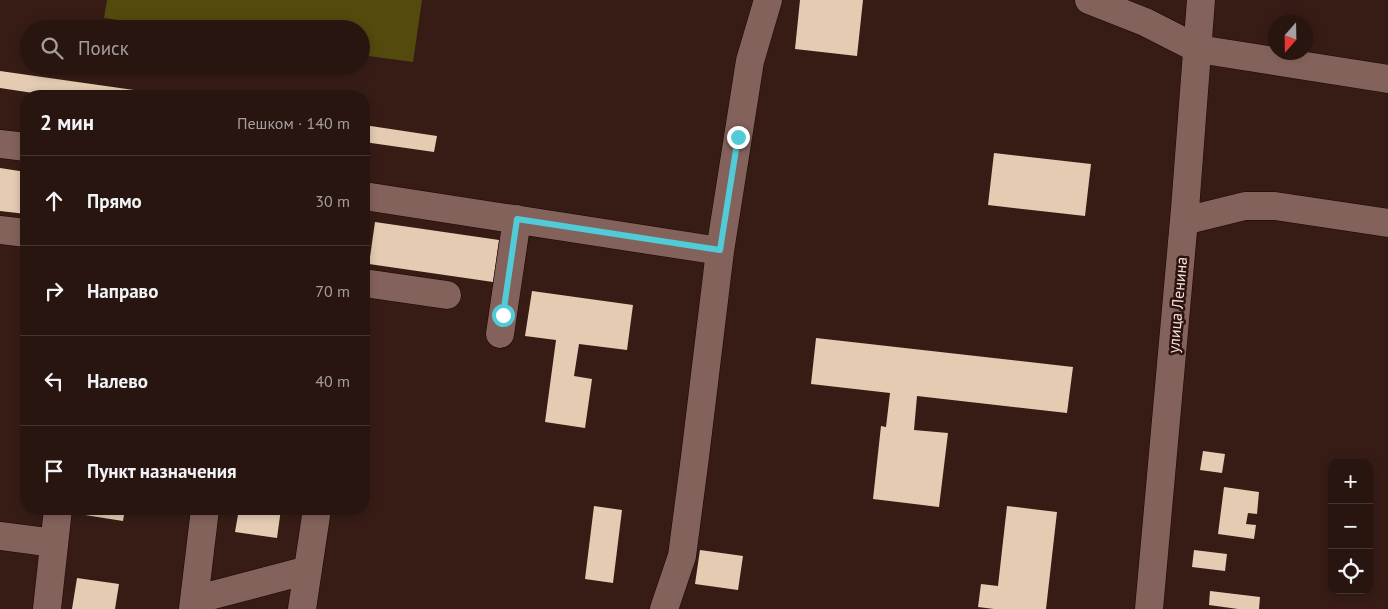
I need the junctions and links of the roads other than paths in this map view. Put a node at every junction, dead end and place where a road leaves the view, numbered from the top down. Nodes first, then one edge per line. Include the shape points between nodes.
1 (768, 0) edge
2 (1089, 0) edge
3 (1200, 0) edge
4 (1198, 48) junction
5 (1388, 79) edge
6 (0, 144) edge
7 (20, 146) edge
8 (370, 197) edge
9 (517, 219) junction
10 (1184, 221) junction
11 (1388, 223) edge
12 (0, 230) edge
13 (20, 232) edge
14 (720, 250) junction
15 (370, 284) edge
16 (447, 295) dead end
17 (500, 334) dead end
18 (57, 515) edge
19 (204, 515) edge
20 (316, 515) edge
21 (0, 536) edge
22 (54, 543) junction
23 (308, 570) junction
24 (194, 604) edge
25 (47, 609) edge
26 (302, 609) edge
27 (664, 609) edge
28 (1149, 609) edge

1 - 14 street via 750,61
2 - 4 street
3 - 4 street, улица Ленина
4 - 5 street
4 - 10 street, улица Ленина
6 - 7 street
8 - 9 street
9 - 14 street
9 - 17 street
10 - 11 street via 1245,206 1275,206
10 - 28 street, улица Ленина
12 - 13 street
14 - 27 street via 682,556
15 - 16 street
18 - 22 street
19 - 24 street
20 - 23 street
21 - 22 street
22 - 25 street
23 - 24 street
23 - 26 street

